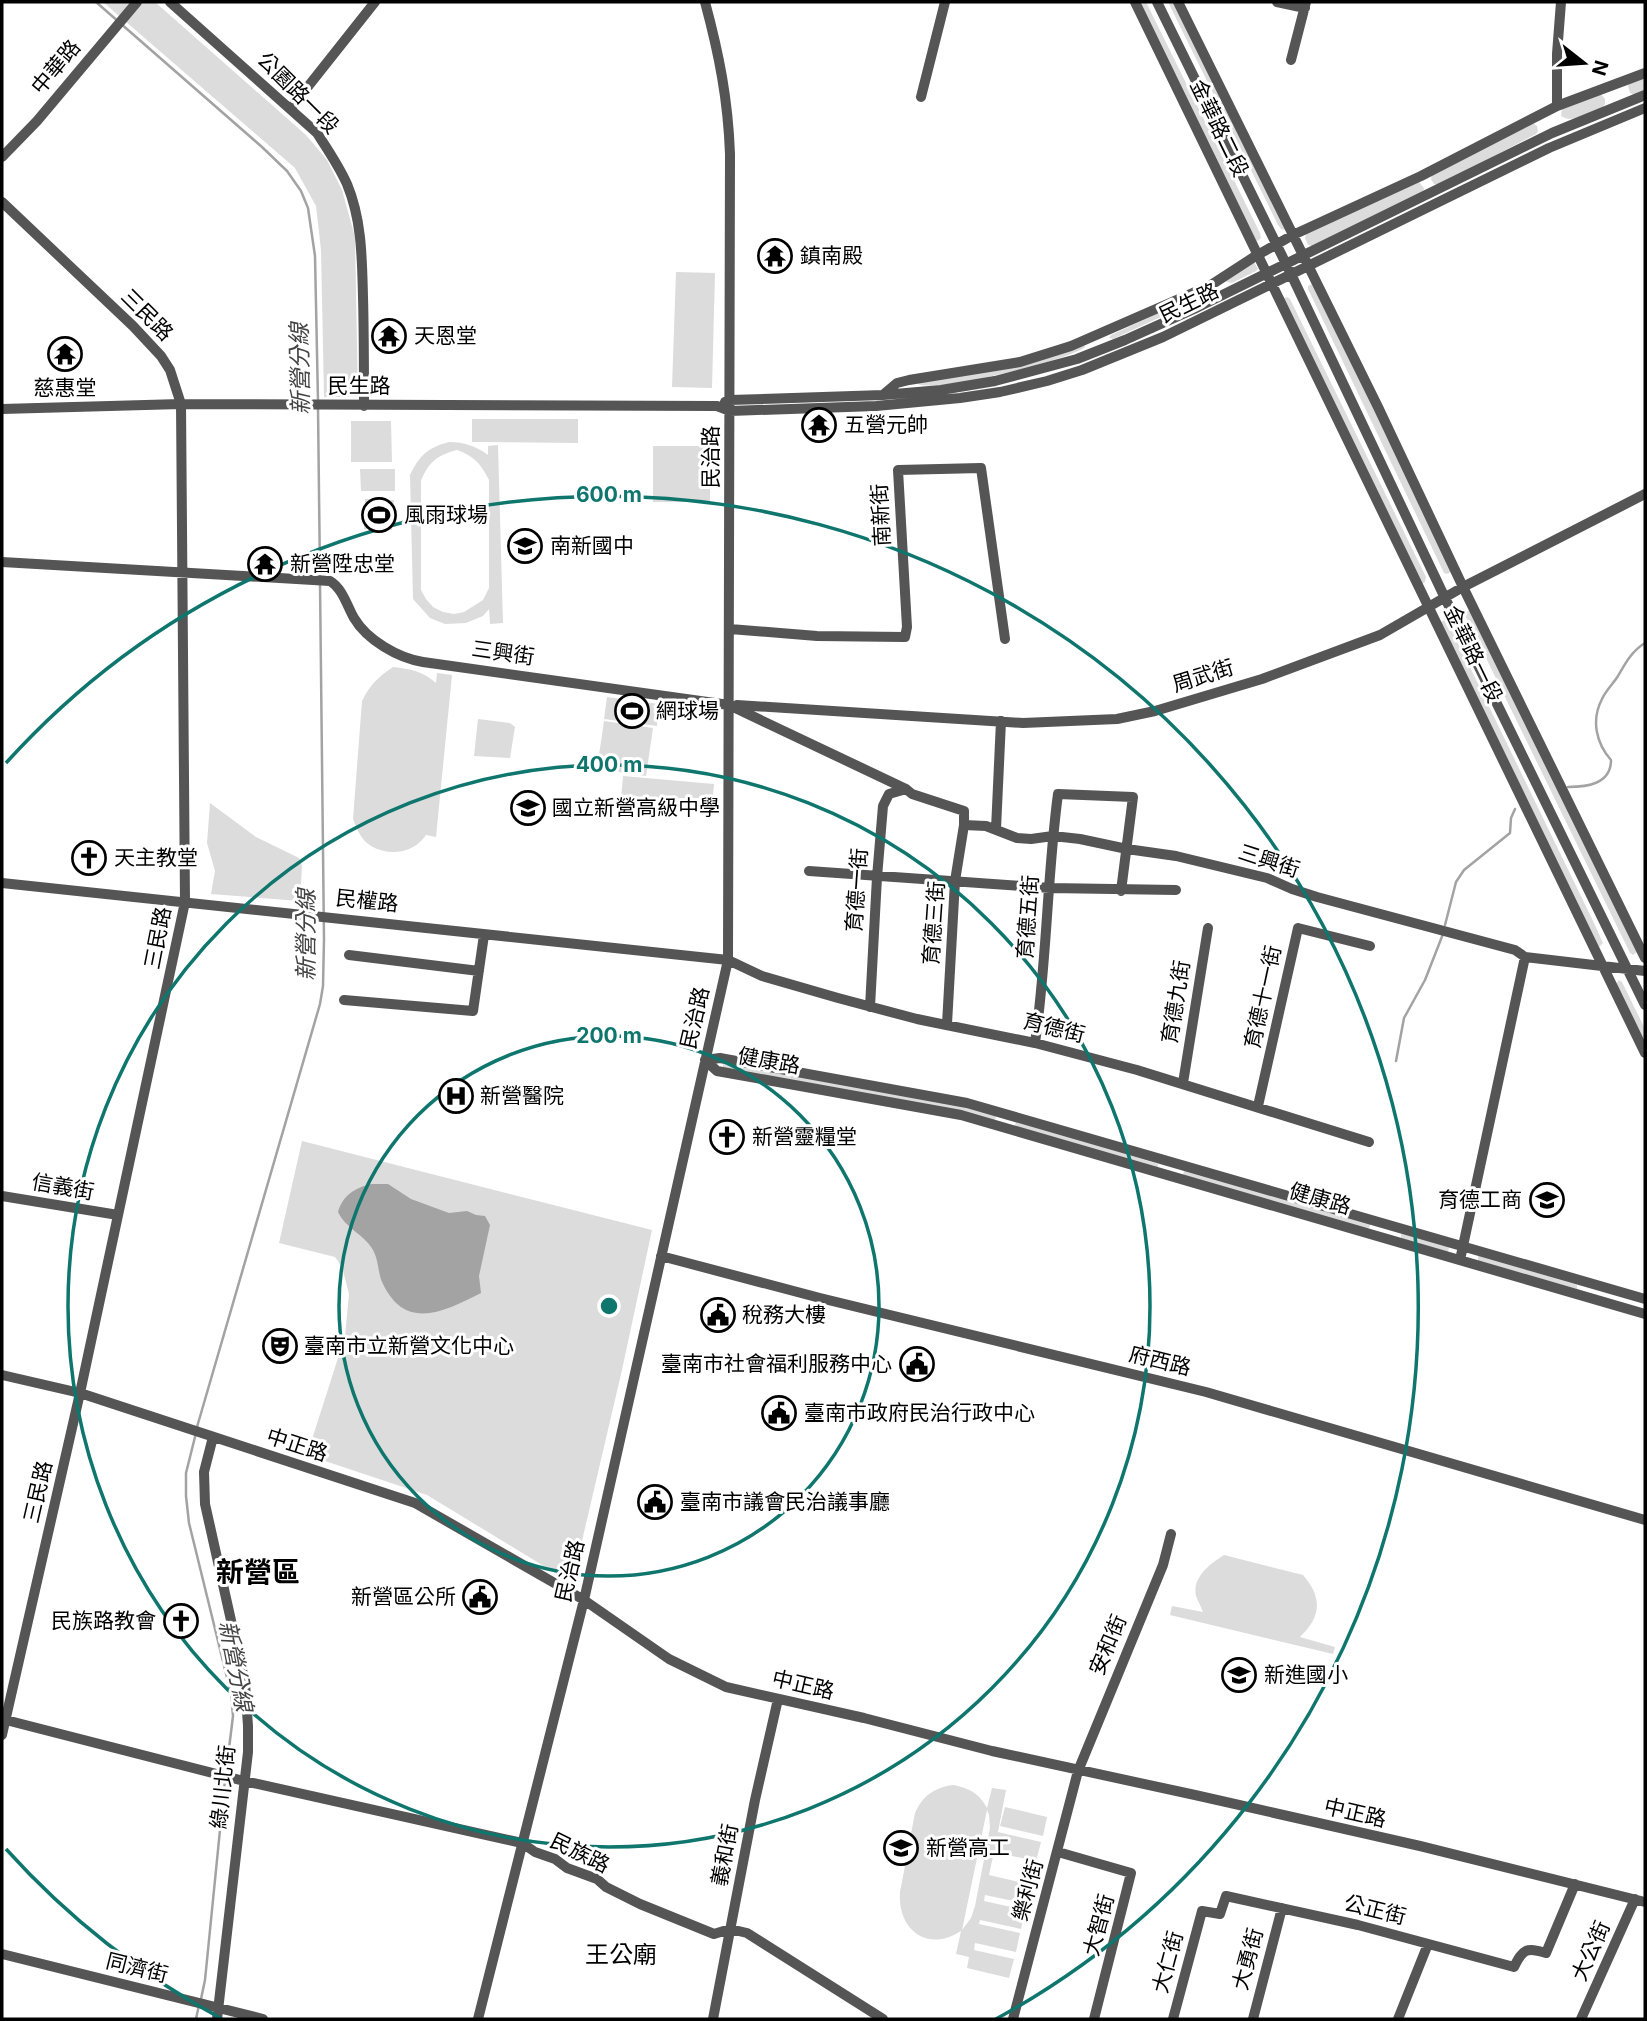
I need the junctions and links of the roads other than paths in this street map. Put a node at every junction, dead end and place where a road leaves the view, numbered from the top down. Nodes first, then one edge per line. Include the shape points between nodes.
1 (138, 2) edge
2 (170, 2) edge
3 (375, 2) edge
4 (705, 2) edge
5 (945, 2) edge
6 (1135, 2) edge
7 (1157, 2) edge
8 (1178, 2) edge
9 (1277, 2) edge
10 (1561, 2) edge
11 (1306, 5) edge
12 (1291, 60) dead end
13 (1645, 73) edge
14 (1645, 95) edge
15 (921, 97) dead end
16 (1557, 106) junction
17 (291, 108) junction
18 (1645, 108) edge
19 (2, 157) edge
20 (2, 202) edge
21 (1293, 235) junction
22 (1276, 245) junction
23 (1258, 255) junction
24 (1305, 260) junction
25 (1288, 269) junction
26 (1267, 272) junction
27 (1272, 284) junction
28 (883, 395) junction
29 (181, 404) junction
30 (730, 405) junction
31 (364, 406) junction
32 (2, 409) edge
33 (1645, 494) edge
34 (2, 562) edge
35 (182, 573) junction
36 (1463, 587) junction
37 (1446, 598) junction
38 (1428, 607) junction
39 (730, 629) junction
40 (1005, 639) dead end
41 (730, 705) junction
42 (1001, 721) junction
43 (905, 789) junction
44 (964, 825) junction
45 (996, 829) junction
46 (1053, 836) junction
47 (1128, 849) junction
48 (809, 871) dead end
49 (877, 877) junction
50 (955, 881) junction
51 (2, 883) edge
52 (1050, 888) junction
53 (1176, 890) dead end
54 (1121, 891) junction
55 (185, 902) junction
56 (1208, 929) dead end
57 (484, 934) junction
58 (1370, 946) dead end
59 (349, 956) dead end
60 (1525, 957) junction
61 (1645, 958) edge
62 (728, 960) junction
63 (1602, 966) junction
64 (1626, 968) junction
65 (479, 971) junction
66 (1645, 971) edge
67 (344, 1000) dead end
68 (1645, 1005) edge
69 (870, 1007) junction
70 (947, 1024) junction
71 (1035, 1042) junction
72 (1645, 1053) edge
73 (705, 1060) junction
74 (1183, 1083) junction
75 (1258, 1107) junction
76 (1007, 1115) junction
77 (1004, 1128) junction
78 (1369, 1142) dead end
79 (2, 1196) edge
80 (118, 1215) junction
81 (1464, 1245) junction
82 (661, 1256) junction
83 (1460, 1260) junction
84 (1645, 1298) edge
85 (1645, 1314) edge
86 (2, 1374) edge
87 (80, 1393) junction
88 (210, 1436) junction
89 (1645, 1520) edge
90 (1171, 1534) dead end
91 (584, 1600) junction
92 (778, 1699) junction
93 (4, 1719) edge
94 (2, 1735) edge
95 (1078, 1771) junction
96 (239, 1780) junction
97 (522, 1843) junction
98 (1058, 1852) junction
99 (1575, 1884) junction
100 (1226, 1896) joint
101 (1640, 1900) edge
102 (1282, 1908) junction
103 (730, 1929) junction
104 (1428, 1944) junction
105 (2, 1954) edge
106 (218, 2014) edge
107 (263, 2019) edge
108 (478, 2019) edge
109 (713, 2019) edge
110 (883, 2019) edge
111 (1013, 2019) edge
112 (1094, 2019) edge
113 (1173, 2019) edge
114 (1253, 2019) edge
115 (1398, 2019) edge
116 (1581, 2019) edge

1 - 19 street, 中華路
2 - 17 street, 公園路一段
3 - 17 street
4 - 30 street, 民治路 via 719,52 729,128
5 - 15 street
6 - 23 street, 金華路二段
7 - 22 street, 金華路二段
8 - 21 street, 金華路二段
9 - 11 street
10 - 16 street
11 - 12 street
13 - 16 street, 民生路
14 - 24 street, 民生路 via 1552,133
16 - 21 street, 民生路
17 - 31 street, 公園路一段 via 317,133 334,159 358,218
18 - 24 street, 民生路
20 - 29 street, 三民路 via 162,356
21 - 22 street, 民生路
21 - 24 street, 金華路二段
22 - 23 street, 民生路
22 - 25 street, 金華路二段
23 - 26 street, 金華路二段
23 - 28 street, 民生路 via 1211,285 1071,346 1020,362 897,383
24 - 25 street, 民生路
24 - 36 street, 金華路一段
25 - 26 street, 民生路
25 - 27 street, 民生路
25 - 37 street, 金華路一段
26 - 27 street, 金華路一段
26 - 28 street, 民生路 via 1077,359 995,381
27 - 30 street, 民生路 via 1136,349 1047,382 876,406
27 - 38 street, 金華路一段
28 - 30 street, 民生路
29 - 31 street, 民生路
29 - 32 street, 民生路
29 - 35 street, 三民路
30 - 31 street, 民生路
30 - 39 street, 民治路
33 - 36 street, 周武街
34 - 35 street, 三興街
35 - 41 street, 三興街 via 330,581 362,629 412,660
35 - 55 street, 三民路
36 - 37 street, 周武街
36 - 61 street, 金華路一段
37 - 38 street, 周武街
37 - 64 street, 金華路一段
38 - 42 street, 周武街 via 1380,635 1155,711 1117,719
38 - 63 street, 金華路一段
39 - 40 street, 南新街 via 905,637 898,470 981,468
39 - 41 street, 民治路
41 - 42 street, 周武街
41 - 43 street, 三興街
41 - 62 street, 民治路
42 - 45 street
43 - 44 street, 三興街 via 964,811
43 - 49 street, 育德一街 via 889,794 883,806
44 - 45 street, 三興街
44 - 50 street, 育德三街
45 - 46 street, 三興街 via 1017,838
46 - 47 street, 三興街
46 - 47 street, 育德五街 via 1058,793 1133,797
46 - 52 street, 育德五街
47 - 54 street
47 - 60 street, 三興街 via 1267,878 1329,901 1515,950
48 - 49 street
49 - 50 street
49 - 69 street, 育德一街
50 - 52 street
50 - 70 street, 育德三街
51 - 55 street, 民權路
52 - 54 street
52 - 71 street, 育德五街
53 - 54 street
55 - 57 street, 民權路
55 - 80 street, 三民路
56 - 74 street, 育德九街
57 - 62 street, 民權路
57 - 65 street
58 - 75 street, 育德十一街 via 1297,929
59 - 65 street
60 - 63 street, 三興街
60 - 81 street
62 - 69 street, 育德街 via 762,976
62 - 73 street, 民治路
63 - 64 street, 三興街
63 - 72 street, 金華路一段
64 - 66 street, 三興街
64 - 68 street, 金華路一段
65 - 67 street via 473,1011
69 - 70 street, 育德街
70 - 71 street, 育德街
71 - 74 street, 育德街
73 - 76 street, 健康路 via 720,1058 825,1076
73 - 77 street, 健康路 via 717,1071 961,1115
73 - 82 street, 民治路
74 - 75 street, 育德街
75 - 78 street, 育德街
76 - 77 street
76 - 81 street, 健康路
77 - 83 street, 健康路
79 - 80 street, 信義街
80 - 87 street, 三民路
81 - 83 street
81 - 84 street, 健康路
82 - 89 street, 府西路 via 1206,1392
82 - 91 street, 民治路
83 - 85 street, 健康路
86 - 87 street, 中正路
87 - 88 street, 中正路
87 - 93 street, 三民路
88 - 91 street, 中正路 via 415,1503
88 - 96 street, 綠川北街 via 205,1504 245,1683 248,1726
90 - 95 street, 安和街 via 1163,1565
91 - 92 street, 中正路 via 668,1658 726,1686
91 - 97 street, 民治路
92 - 95 street, 中正路
92 - 103 street, 義和街
93 - 94 street, 三民路
93 - 96 street, 民族路
95 - 98 street, 樂利街
95 - 99 street, 中正路 via 1195,1794
96 - 97 street, 民族路
96 - 106 street, 綠川北街
97 - 103 street, 民族路 via 640,1904 714,1934
97 - 108 street, 民治路
98 - 111 street, 樂利街
98 - 112 street, 大智街 via 1131,1873
99 - 101 street, 中正路
99 - 104 street, 公正街 via 1545,1953 1525,1951 1514,1967
100 - 102 street, 公正街
100 - 113 street, 大仁街 via 1220,1914 1202,1911
101 - 116 street, 大公街
102 - 104 street, 公正街
102 - 114 street, 大勇街
103 - 109 street, 義和街
103 - 110 street, 民族路 via 747,1933
104 - 115 street
105 - 106 street, 同濟街 via 207,2005
106 - 107 street, 同濟街

